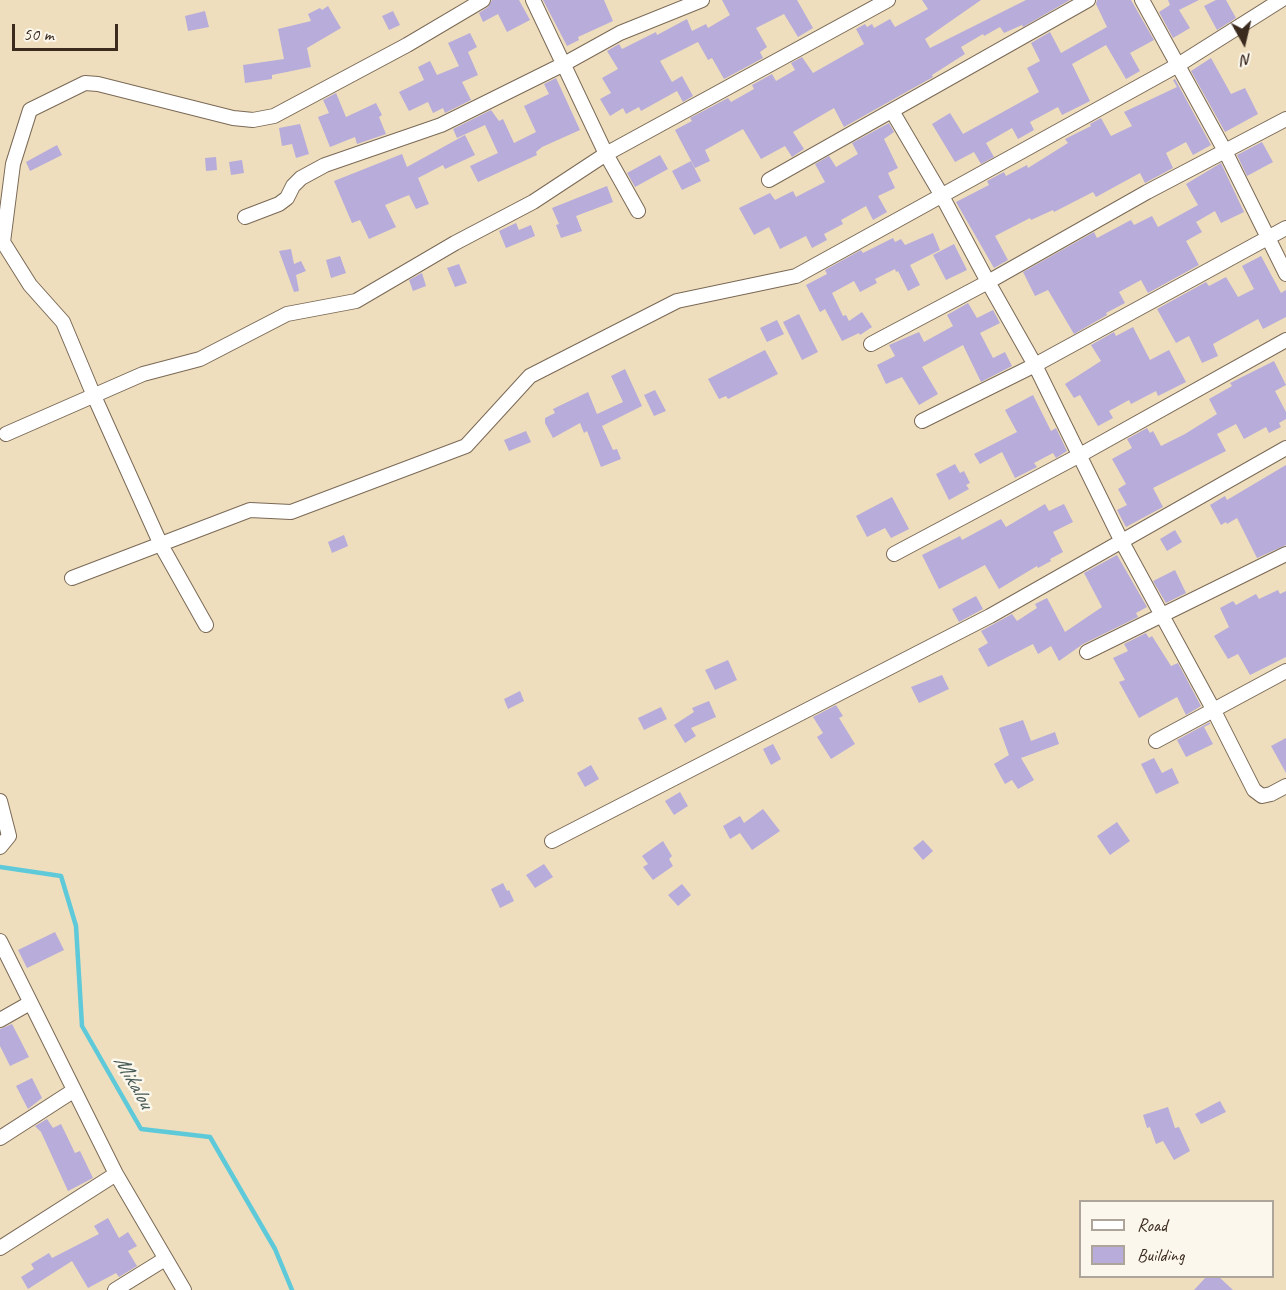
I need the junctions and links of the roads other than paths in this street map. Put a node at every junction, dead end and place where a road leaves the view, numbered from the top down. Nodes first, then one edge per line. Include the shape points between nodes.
1 (483, 0) edge
2 (533, 0) edge
3 (702, 0) edge
4 (888, 0) edge
5 (1088, 0) edge
6 (1142, 0) edge
7 (1281, 0) edge
8 (564, 64) junction
9 (1178, 65) junction
10 (892, 111) junction
11 (1286, 119) edge
12 (1225, 151) junction
13 (606, 154) junction
14 (769, 180) dead end
15 (942, 195) junction
16 (638, 211) dead end
17 (245, 217) dead end
18 (1286, 228) edge
19 (1268, 238) junction
20 (1286, 274) edge
21 (987, 282) junction
22 (1286, 340) edge
23 (871, 344) dead end
24 (1035, 365) junction
25 (94, 396) junction
26 (922, 421) dead end
27 (6, 434) dead end
28 (1286, 448) edge
29 (1080, 455) junction
30 (1122, 542) junction
31 (161, 545) junction
32 (894, 554) dead end
33 (1286, 554) edge
34 (72, 578) dead end
35 (1162, 616) junction
36 (206, 625) dead end
37 (1087, 652) dead end
38 (1286, 670) edge
39 (1213, 709) junction
40 (1156, 741) dead end
41 (1286, 786) edge
42 (0, 801) edge
43 (552, 840) dead end
44 (0, 848) edge
45 (0, 941) edge
46 (30, 1003) junction
47 (0, 1020) edge
48 (73, 1091) junction
49 (0, 1138) edge
50 (116, 1174) junction
51 (0, 1248) edge
52 (165, 1259) junction
53 (115, 1290) edge
54 (184, 1290) edge

1 - 25 street via 274,116 233,118 85,83 30,110 13,164 3,242 30,285 63,322
2 - 8 street
3 - 8 street via 620,33
4 - 13 street
5 - 10 street
6 - 9 street
7 - 9 street
8 - 13 street
8 - 17 street via 441,124 325,165 301,178 279,204
9 - 12 street
9 - 15 street
10 - 14 street
10 - 15 street
11 - 12 street
12 - 19 street
12 - 21 street
13 - 16 street
13 - 25 street via 533,202 356,301 287,314 200,359 143,374
15 - 21 street
15 - 31 street via 796,276 677,301 530,376 466,446 291,512 250,510
18 - 19 street
19 - 20 street
19 - 24 street
21 - 23 street
21 - 24 street
22 - 29 street
24 - 26 street
24 - 29 street
25 - 27 street
25 - 31 street
28 - 30 street
29 - 30 street
29 - 32 street
30 - 35 street
30 - 43 street via 990,616
31 - 34 street
31 - 36 street
33 - 35 street
35 - 37 street
35 - 39 street
38 - 39 street
39 - 40 street
39 - 41 street via 1254,790 1262,796
42 - 44 street via 9,836
45 - 46 street
46 - 47 street
46 - 48 street
48 - 49 street
48 - 50 street
50 - 51 street
50 - 52 street
52 - 53 street
52 - 54 street

